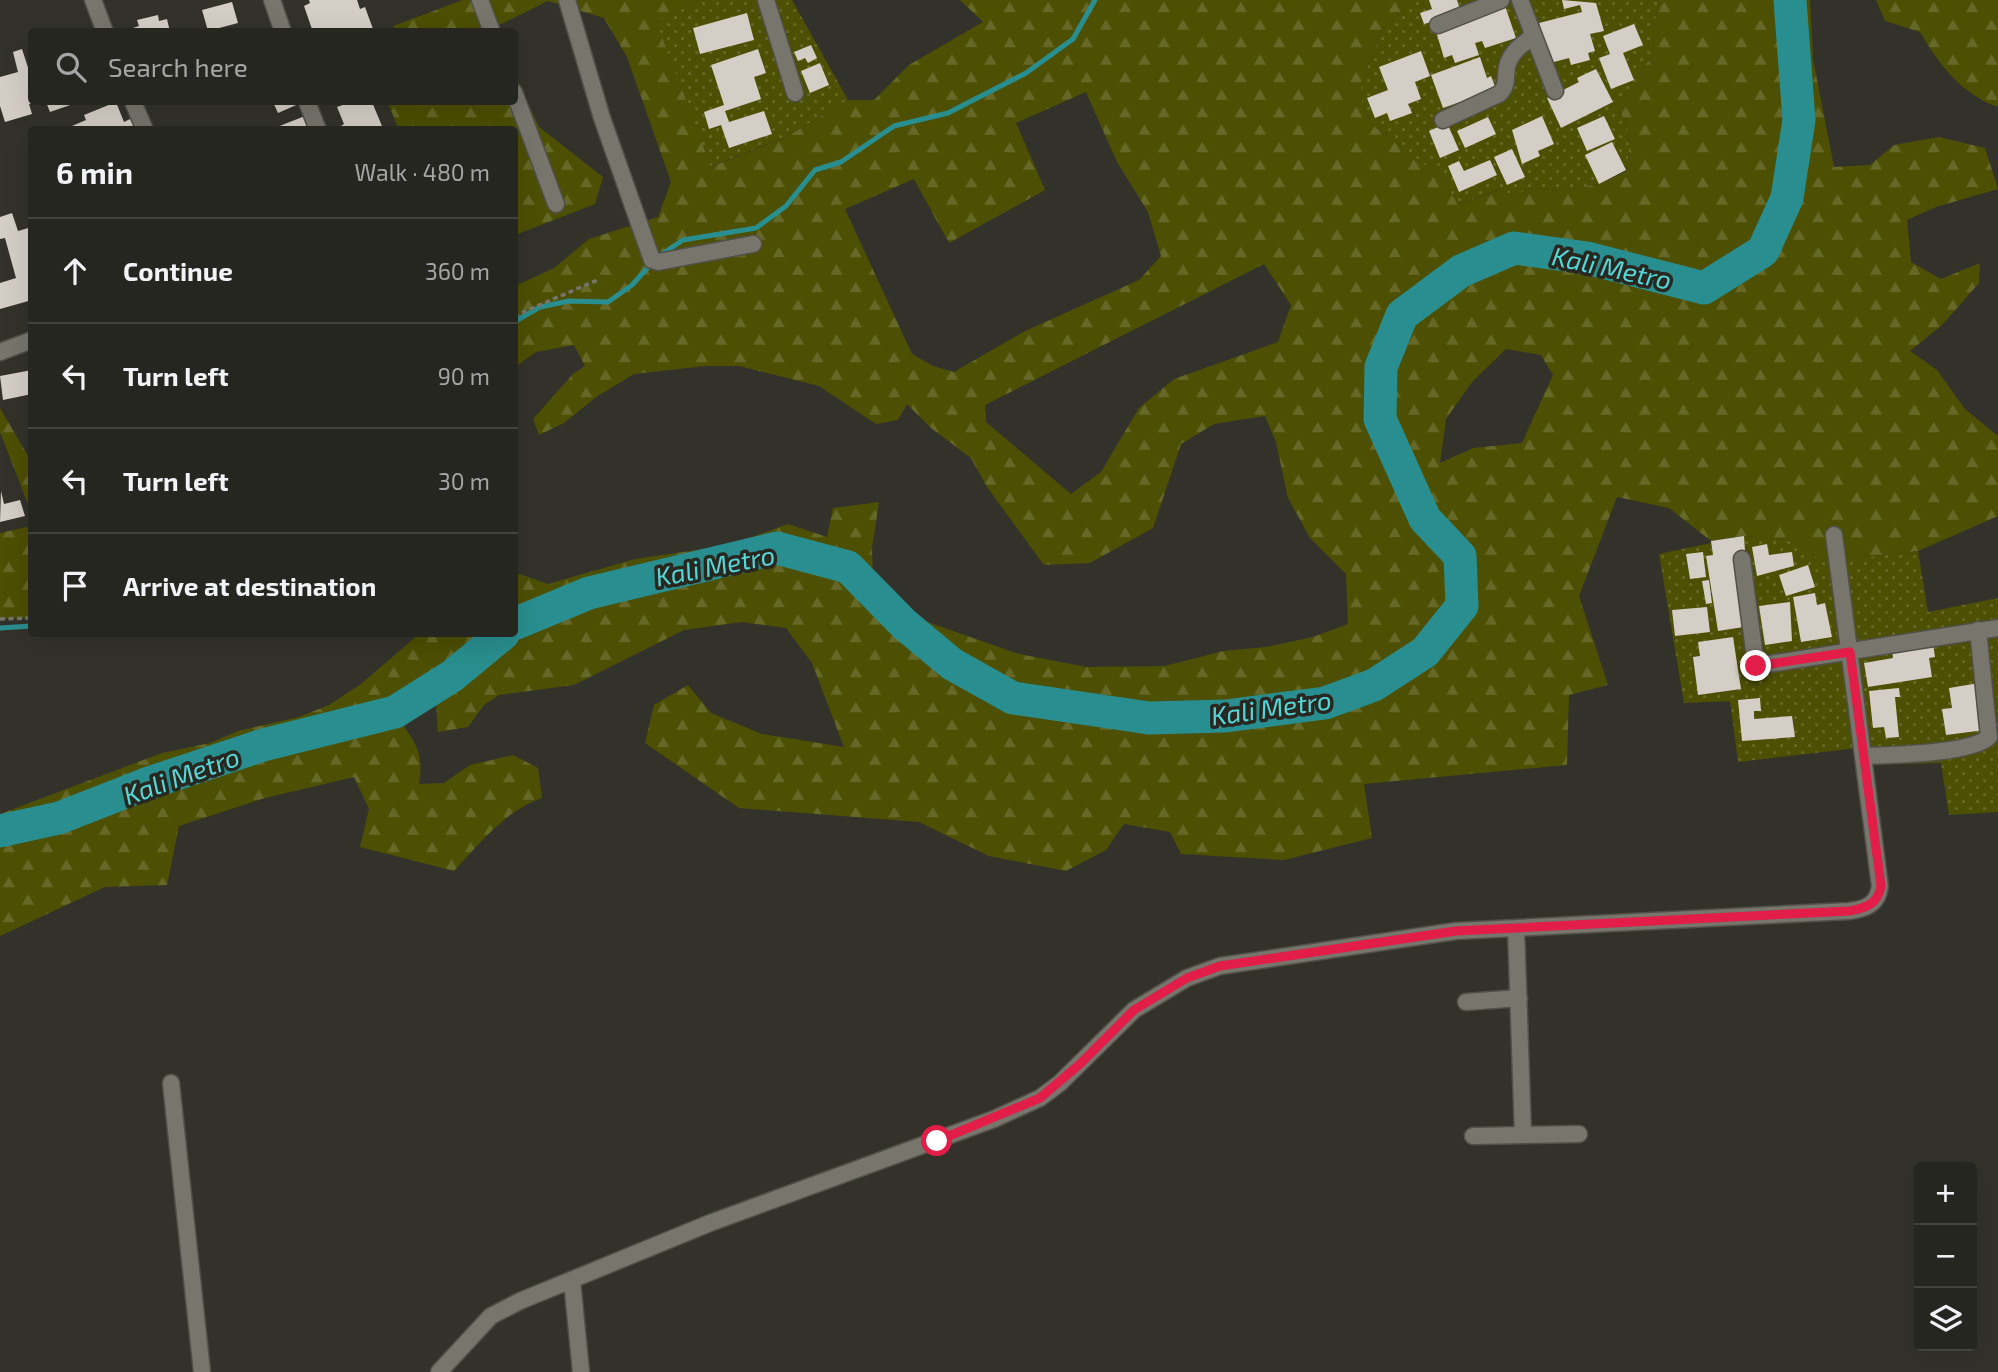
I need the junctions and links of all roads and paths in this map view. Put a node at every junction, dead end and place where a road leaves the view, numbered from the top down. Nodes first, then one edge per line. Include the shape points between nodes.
1 (93, 0) edge
2 (272, 0) edge
3 (480, 0) edge
4 (567, 0) edge
5 (766, 0) edge
6 (1501, 0) edge
7 (1520, 0) edge
8 (1438, 25) dead end
9 (104, 28) edge
10 (282, 28) edge
11 (490, 28) edge
12 (1532, 37) junction
13 (1555, 91) dead end
14 (795, 93) dead end
15 (518, 103) edge
16 (134, 105) edge
17 (308, 105) edge
18 (1443, 120) dead end
19 (143, 126) edge
20 (316, 126) edge
21 (556, 204) dead end
22 (752, 244) dead end
23 (600, 279) dead end
24 (518, 314) edge
25 (28, 342) edge
26 (0, 352) edge
27 (1834, 535) dead end
28 (1742, 559) dead end
29 (28, 618) edge
30 (0, 619) edge
31 (1998, 628) edge
32 (1978, 630) junction
33 (1850, 652) junction
34 (1865, 756) junction
35 (1516, 928) junction
36 (1519, 998) junction
37 (1465, 1002) dead end
38 (171, 1083) dead end
39 (1579, 1134) dead end
40 (1524, 1135) junction
41 (1473, 1136) dead end
42 (572, 1280) junction
43 (202, 1372) edge
44 (439, 1372) edge
45 (581, 1372) edge

1 - 9 street
2 - 10 street
3 - 11 street
4 - 22 street via 652,260
5 - 14 street
6 - 8 street
7 - 12 street
12 - 13 street
12 - 18 street via 1509,61 1505,89
15 - 21 street
16 - 19 street
17 - 20 street
23 - 24 path
25 - 26 street
27 - 33 street
28 - 33 street via 1756,666
29 - 30 path
31 - 32 street
32 - 33 street
32 - 34 street via 1989,737 1948,749
33 - 34 street
34 - 35 street via 1881,886 1866,907
35 - 36 street
35 - 42 street via 1456,931 1220,966 1198,974 1134,1010 1060,1083 1015,1111 710,1223
36 - 37 street
36 - 40 street
38 - 43 street
39 - 40 street
40 - 41 street
42 - 44 street via 491,1316
42 - 45 street

